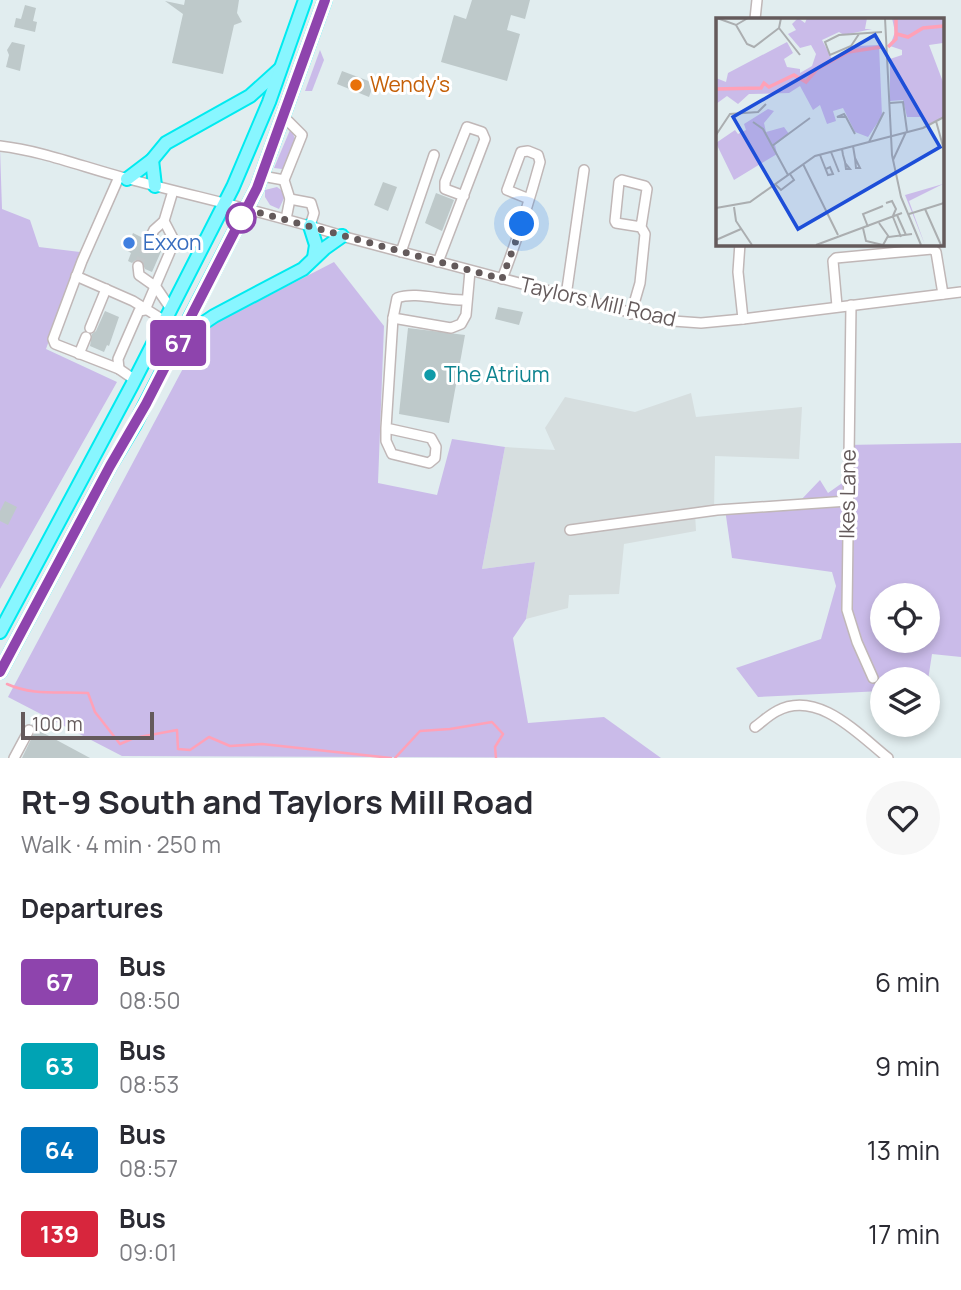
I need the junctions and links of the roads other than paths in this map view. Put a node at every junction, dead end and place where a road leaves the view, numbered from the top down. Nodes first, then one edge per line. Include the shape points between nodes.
1 (305, 0) edge
2 (325, 0) edge
3 (757, 0) edge
4 (755, 18) edge
5 (283, 66) junction
6 (284, 117) junction
7 (0, 146) edge
8 (435, 155) dead end
9 (152, 160) junction
10 (584, 170) dead end
11 (262, 176) junction
12 (123, 178) junction
13 (284, 180) junction
14 (155, 186) junction
15 (173, 191) junction
16 (464, 196) junction
17 (290, 199) junction
18 (529, 199) junction
19 (223, 203) junction
20 (246, 209) junction
21 (286, 219) junction
22 (164, 221) junction
23 (310, 226) junction
24 (641, 227) junction
25 (342, 236) junction
26 (149, 240) tunnel mouth
27 (205, 241) junction
28 (176, 244) junction
29 (740, 245) edge
30 (401, 252) junction
31 (314, 258) junction
32 (438, 262) junction
33 (138, 265) dead end
34 (470, 271) junction
35 (76, 276) junction
36 (502, 279) junction
37 (156, 287) junction
38 (106, 289) junction
39 (961, 292) edge
40 (943, 294) junction
41 (566, 296) junction
42 (466, 300) junction
43 (850, 305) junction
44 (837, 306) junction
45 (145, 310) junction
46 (631, 314) junction
47 (168, 315) junction
48 (393, 318) junction
49 (743, 319) junction
50 (180, 339) junction
51 (79, 354) junction
52 (119, 369) junction
53 (135, 380) junction
54 (386, 428) junction
55 (848, 501) junction
56 (570, 530) dead end
57 (4, 618) edge
58 (0, 632) edge
59 (870, 671) edge
60 (0, 673) edge
61 (755, 727) dead end
62 (29, 730) dead end
63 (14, 758) edge
64 (888, 758) edge

1 - 5 highway
2 - 6 highway
3 - 4 street
5 - 9 highway via 250,96 166,143
5 - 19 highway
6 - 11 highway
6 - 13 street via 302,135
7 - 12 street, Taylors Mill Road
8 - 30 street
9 - 12 highway
9 - 14 highway
10 - 41 street
11 - 13 street
11 - 20 highway
12 - 14 street, Taylors Mill Road
12 - 35 street
13 - 17 street
14 - 15 street, Taylors Mill Road
15 - 19 street, Taylors Mill Road
15 - 22 street
16 - 16 street via 485,139 482,132 467,127 444,182 445,189
16 - 32 street
17 - 21 street
17 - 23 street via 311,203
18 - 18 street via 540,162 538,155 528,151 522,152 507,190
18 - 36 street
19 - 20 street, Taylors Mill Road
19 - 27 highway
20 - 21 street, Taylors Mill Road
20 - 50 highway
21 - 23 street, Taylors Mill Road
22 - 26 street
22 - 28 street
23 - 25 street, Taylors Mill Road
23 - 31 highway via 316,245
24 - 24 street via 645,186 622,180 615,221
24 - 46 street via 645,234 640,283
25 - 30 street, Taylors Mill Road
25 - 31 highway
27 - 28 street
27 - 47 highway
28 - 37 street
29 - 49 street
30 - 32 street, Taylors Mill Road
31 - 50 highway via 303,269
32 - 34 street, Taylors Mill Road
33 - 37 street via 139,275
34 - 36 street, Taylors Mill Road
34 - 42 street
35 - 38 street
35 - 51 street via 53,340
36 - 41 street, Taylors Mill Road
37 - 45 street
37 - 47 street
38 - 45 street
38 - 51 street
39 - 40 street, Taylors Mill Road
40 - 43 street, Taylors Mill Road
40 - 44 street via 932,249 836,258
41 - 46 street, Taylors Mill Road
42 - 48 street via 406,294 397,298
42 - 48 street via 466,315 452,328
43 - 44 street, Taylors Mill Road
43 - 55 street, Ikes Lane
44 - 49 street, Taylors Mill Road
45 - 47 street
45 - 52 street via 139,312 118,359
46 - 49 street, Taylors Mill Road via 681,322
47 - 53 highway
48 - 54 street
50 - 60 highway
51 - 52 street
52 - 53 street
53 - 57 highway
54 - 54 street via 391,454 429,463 435,458 431,438
55 - 56 street via 717,510
55 - 59 street, Ikes Lane via 848,610
57 - 58 highway
61 - 64 street via 787,707 810,707 837,718
62 - 63 street

